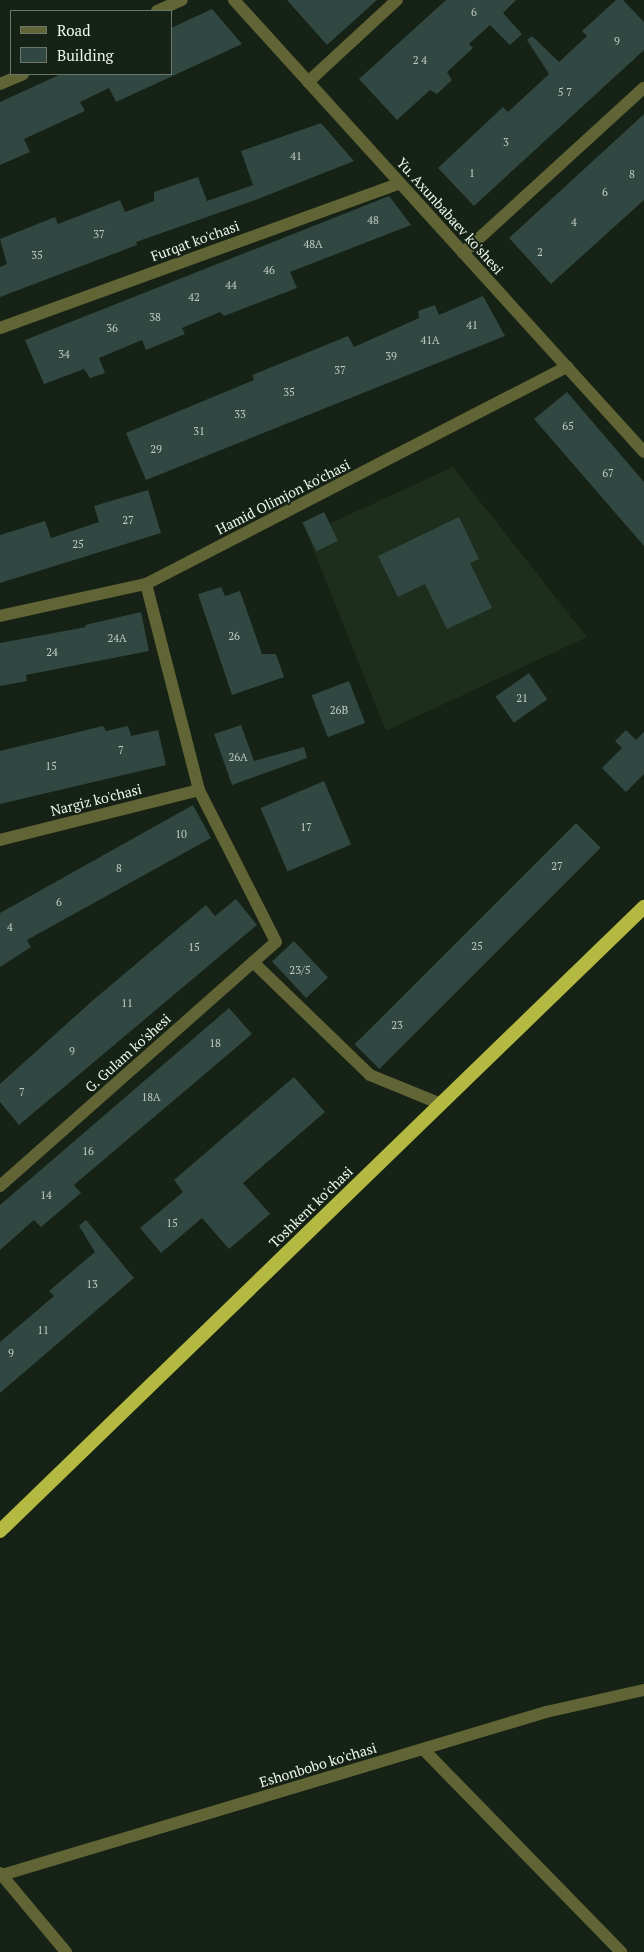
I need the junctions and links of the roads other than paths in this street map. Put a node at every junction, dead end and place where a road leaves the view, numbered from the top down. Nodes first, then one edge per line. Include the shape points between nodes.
1 (182, 0) edge
2 (234, 0) edge
3 (397, 0) edge
4 (160, 10) edge
5 (21, 75) edge
6 (308, 82) junction
7 (0, 84) edge
8 (644, 88) edge
9 (400, 183) junction
10 (463, 253) junction
11 (0, 328) edge
12 (567, 367) junction
13 (644, 452) edge
14 (146, 584) junction
15 (0, 616) edge
16 (199, 790) junction
17 (0, 840) edge
18 (644, 908) edge
19 (253, 962) junction
20 (441, 1104) junction
21 (0, 1186) edge
22 (0, 1531) edge
23 (644, 1690) edge
24 (422, 1749) junction
25 (1, 1874) edge
26 (66, 1952) edge
27 (621, 1952) edge

1 - 4 street
2 - 6 street, Yu. Axunbabaev ko'shesi
3 - 6 street
5 - 7 street
6 - 9 street, Yu. Axunbabaev ko'shesi
8 - 10 street
9 - 10 street, Yu. Axunbabaev ko'shesi
9 - 11 street, Furqat ko'chasi
10 - 12 street, Yu. Axunbabaev ko'shesi
12 - 13 street, Yu. Axunbabaev ko'shesi
12 - 14 street, Hamid Olimjon ko'chasi
14 - 15 street, Hamid Olimjon ko'chasi
14 - 16 street
16 - 17 street, Nargiz ko'chasi
16 - 19 street, G. Gulam ko'shesi via 276,942
18 - 20 highway, Toshkent ko'chasi
19 - 20 street via 370,1075
19 - 21 street, G. Gulam ko'shesi
20 - 22 highway, Toshkent ko'chasi
23 - 24 street, Eshonbobo ko'chasi via 546,1712
24 - 25 street, Eshonbobo ko'chasi
24 - 27 street
25 - 26 street

